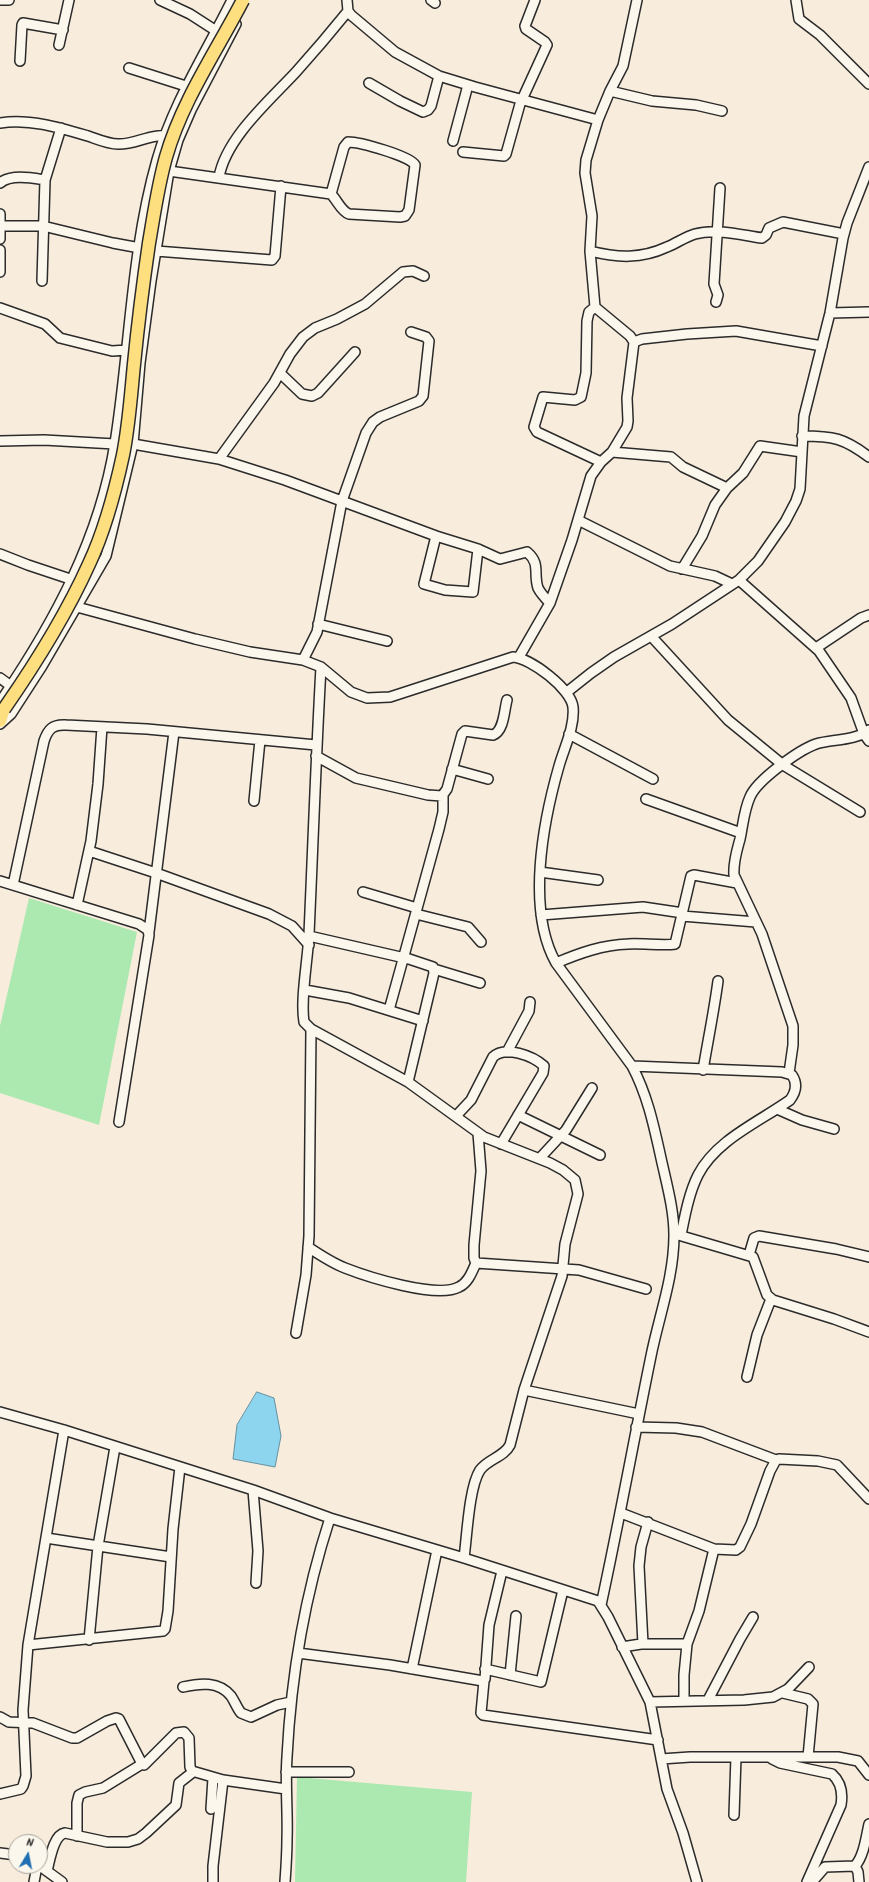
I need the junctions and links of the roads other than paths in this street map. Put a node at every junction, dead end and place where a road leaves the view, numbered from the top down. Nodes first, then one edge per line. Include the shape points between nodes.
1 (0, 0) edge
2 (8, 0) edge
3 (69, 0) edge
4 (160, 0) edge
5 (232, 0) edge
6 (243, 0) edge
7 (249, 0) edge
8 (347, 0) edge
9 (536, 0) edge
10 (635, 0) edge
11 (796, 0) edge
12 (348, 11) junction
13 (63, 30) junction
14 (217, 31) junction
15 (229, 39) junction
16 (59, 45) dead end
17 (20, 61) dead end
18 (129, 68) dead end
19 (440, 76) junction
20 (369, 83) dead end
21 (869, 84) edge
22 (468, 85) junction
23 (187, 86) junction
24 (610, 91) junction
25 (199, 92) junction
26 (522, 99) junction
27 (722, 111) dead end
28 (598, 120) junction
29 (0, 123) edge
30 (61, 128) junction
31 (164, 136) junction
32 (178, 140) junction
33 (453, 141) dead end
34 (463, 152) dead end
35 (869, 167) edge
36 (169, 171) junction
37 (219, 177) junction
38 (45, 180) junction
39 (0, 183) edge
40 (281, 186) junction
41 (720, 188) dead end
42 (331, 194) junction
43 (0, 214) edge
44 (0, 226) edge
45 (43, 226) junction
46 (718, 232) junction
47 (844, 234) junction
48 (0, 239) edge
49 (140, 248) junction
50 (156, 251) junction
51 (590, 251) junction
52 (0, 252) edge
53 (0, 272) edge
54 (424, 276) dead end
55 (42, 281) dead end
56 (716, 302) dead end
57 (595, 307) junction
58 (0, 308) edge
59 (869, 312) edge
60 (830, 313) junction
61 (411, 332) dead end
62 (634, 342) junction
63 (822, 346) junction
64 (127, 350) junction
65 (355, 352) dead end
66 (280, 373) junction
67 (802, 436) junction
68 (0, 441) edge
69 (115, 444) junction
70 (133, 444) junction
71 (612, 452) junction
72 (802, 452) junction
73 (869, 457) edge
74 (219, 459) junction
75 (601, 462) junction
76 (727, 488) junction
77 (342, 501) junction
78 (578, 520) junction
79 (436, 536) junction
80 (90, 537) junction
81 (110, 543) junction
82 (478, 549) junction
83 (0, 554) edge
84 (682, 569) junction
85 (73, 580) junction
86 (736, 582) junction
87 (550, 603) junction
88 (77, 607) junction
89 (869, 615) edge
90 (318, 624) junction
91 (651, 636) junction
92 (387, 641) dead end
93 (816, 648) junction
94 (519, 657) junction
95 (303, 660) junction
96 (321, 667) junction
97 (0, 678) edge
98 (11, 686) junction
99 (567, 692) junction
100 (507, 700) dead end
101 (1, 708) edge
102 (0, 721) edge
103 (0, 724) edge
104 (102, 727) junction
105 (174, 732) junction
106 (569, 734) junction
107 (867, 735) edge
108 (260, 740) junction
109 (316, 745) junction
110 (316, 756) junction
111 (783, 765) junction
112 (452, 769) junction
113 (488, 779) dead end
114 (653, 779) dead end
115 (443, 795) junction
116 (646, 799) dead end
117 (254, 801) dead end
118 (860, 812) dead end
119 (741, 833) junction
120 (89, 851) junction
121 (540, 872) junction
122 (156, 873) junction
123 (598, 880) dead end
124 (0, 881) edge
125 (737, 883) junction
126 (13, 885) junction
127 (363, 892) dead end
128 (77, 905) junction
129 (416, 911) junction
130 (682, 914) junction
131 (541, 915) junction
132 (756, 922) junction
133 (149, 932) junction
134 (309, 940) junction
135 (480, 942) dead end
136 (403, 958) junction
137 (556, 963) junction
138 (434, 969) junction
139 (718, 981) dead end
140 (480, 983) dead end
141 (305, 990) junction
142 (530, 1002) dead end
143 (388, 1010) junction
144 (422, 1020) junction
145 (311, 1028) junction
146 (507, 1052) junction
147 (632, 1066) junction
148 (703, 1070) junction
149 (789, 1073) junction
150 (408, 1082) junction
151 (592, 1088) dead end
152 (777, 1109) junction
153 (518, 1115) junction
154 (456, 1116) junction
155 (118, 1122) dead end
156 (834, 1129) dead end
157 (478, 1133) junction
158 (560, 1136) junction
159 (501, 1144) junction
160 (600, 1155) dead end
161 (540, 1158) junction
162 (677, 1234) junction
163 (308, 1247) junction
164 (749, 1255) junction
165 (869, 1257) edge
166 (476, 1263) junction
167 (563, 1269) junction
168 (646, 1289) dead end
169 (771, 1299) junction
170 (869, 1332) edge
171 (296, 1333) dead end
172 (747, 1377) dead end
173 (524, 1390) junction
174 (0, 1412) edge
175 (639, 1414) junction
176 (636, 1428) junction
177 (64, 1430) junction
178 (116, 1446) junction
179 (776, 1460) junction
180 (180, 1467) junction
181 (253, 1490) junction
182 (869, 1499) edge
183 (621, 1513) junction
184 (330, 1518) junction
185 (648, 1522) junction
186 (46, 1538) junction
187 (98, 1546) junction
188 (714, 1548) junction
189 (437, 1550) junction
190 (171, 1557) junction
191 (464, 1558) junction
192 (502, 1571) junction
193 (256, 1583) dead end
194 (563, 1590) junction
195 (601, 1605) junction
196 (516, 1616) dead end
197 (753, 1617) dead end
198 (90, 1640) junction
199 (643, 1644) junction
200 (687, 1644) junction
201 (28, 1645) junction
202 (622, 1647) junction
203 (298, 1653) junction
204 (809, 1667) dead end
205 (412, 1669) junction
206 (485, 1669) junction
207 (510, 1675) junction
208 (484, 1681) junction
209 (183, 1687) dead end
210 (783, 1693) junction
211 (708, 1700) junction
212 (684, 1701) junction
213 (291, 1702) junction
214 (650, 1702) junction
215 (0, 1717) edge
216 (24, 1722) junction
217 (658, 1740) junction
218 (808, 1756) junction
219 (736, 1757) junction
220 (661, 1758) junction
221 (769, 1758) junction
222 (142, 1764) junction
223 (193, 1772) junction
224 (286, 1772) junction
225 (349, 1772) dead end
226 (869, 1775) edge
227 (213, 1778) junction
228 (223, 1780) junction
229 (286, 1789) junction
230 (0, 1794) edge
231 (211, 1809) dead end
232 (734, 1815) dead end
233 (869, 1824) edge
234 (77, 1836) junction
235 (48, 1859) edge
236 (855, 1866) junction
237 (48, 1871) edge
238 (62, 1882) edge
239 (213, 1882) edge
240 (285, 1882) edge
241 (697, 1882) edge
242 (807, 1882) edge
243 (812, 1882) edge
244 (859, 1882) edge

1 - 2 street
3 - 13 street
4 - 14 street via 190,14
5 - 14 street
6 - 101 main road, bridge via 185,107 165,160 144,277 123,455 100,538 84,575 55,629 32,668
7 - 15 street
8 - 12 street
9 - 26 street via 525,26 547,45
10 - 24 street via 623,66
11 - 21 street via 799,19 820,35
12 - 19 street via 394,52
12 - 37 street via 240,134 224,156
13 - 16 street
13 - 17 street via 23,23
14 - 15 street
14 - 23 street
15 - 25 street
18 - 23 street
19 - 20 street via 431,106 423,112
19 - 22 street
22 - 26 street
22 - 33 street
23 - 25 street
23 - 31 street
24 - 27 street
24 - 28 street
25 - 32 street
26 - 28 street
26 - 34 street via 504,156
28 - 51 street via 585,173 592,216
29 - 30 street via 27,122
30 - 31 street via 117,144
30 - 38 street
31 - 32 street
31 - 49 street via 149,192
32 - 36 street
35 - 47 street
36 - 37 street
36 - 50 street
37 - 40 street
38 - 39 street via 21,178
38 - 45 street
40 - 42 street
40 - 50 street via 275,256 272,260
41 - 46 street
42 - 42 street via 349,214 405,216 409,210 415,165 409,159 386,151 348,142 344,147
43 - 44 street
44 - 45 street
44 - 48 street
45 - 49 street
45 - 55 street
46 - 47 street via 762,238 769,228 782,222
46 - 51 street via 695,234 648,255 611,256
46 - 56 street via 714,284 718,295
47 - 60 street
49 - 64 street
50 - 70 street via 140,362
51 - 57 street
52 - 53 street
54 - 66 street via 413,271 403,272 364,304 315,328 296,346
57 - 62 street
57 - 75 street via 589,312 586,321 587,361 581,397 575,400 545,396 541,400 534,428 537,432
58 - 64 street via 45,324 60,338 117,352
59 - 60 street
60 - 63 street
61 - 77 street via 430,341 423,396 419,401 380,417 370,427 362,441
62 - 63 street via 687,334 736,331
62 - 71 street via 627,398 628,424
63 - 67 street via 804,416
64 - 69 street
65 - 66 street via 312,396 302,394
66 - 74 street
67 - 72 street
67 - 73 street via 840,439
68 - 69 street via 44,440
69 - 80 street via 104,495
70 - 74 street
70 - 81 street
71 - 75 street
71 - 76 street via 671,457 686,469
72 - 76 street via 760,446 743,473
72 - 86 street via 801,483 792,510 758,561
74 - 77 street
75 - 78 street via 588,481
76 - 84 street via 715,505 702,536
77 - 79 street
77 - 90 street
78 - 84 street via 660,561
78 - 87 street
79 - 82 street
79 - 82 street via 424,584 445,590 473,592
80 - 81 street
80 - 85 street
81 - 88 street via 106,556
82 - 87 street via 500,559 527,552 536,564 539,590
83 - 85 street
84 - 86 street
85 - 98 street
86 - 91 street
86 - 93 street
87 - 94 street
88 - 95 street via 250,652
88 - 103 street via 15,708
89 - 93 street
90 - 92 street
90 - 95 street via 314,639
91 - 99 street via 591,673
91 - 111 street via 723,716
93 - 107 street via 851,698
94 - 96 street via 507,658 374,699 351,692
94 - 99 street via 535,665
95 - 96 street
96 - 109 street
97 - 98 street
98 - 101 street
99 - 106 street via 573,708
100 - 112 street via 501,728 496,734 465,730 463,732
101 - 102 main road
104 - 105 street
104 - 120 street
104 - 126 street via 61,725 48,731
105 - 108 street
105 - 122 street
106 - 114 street
106 - 121 street via 553,786
107 - 111 street via 816,744
108 - 109 street
108 - 117 street
109 - 110 street
110 - 115 street via 344,772 370,782 428,795
110 - 134 street
111 - 118 street
111 - 119 street via 754,790 747,804
112 - 113 street
112 - 115 street
115 - 129 street via 439,830
116 - 119 street
119 - 125 street via 734,864
120 - 122 street
120 - 128 street
121 - 123 street
121 - 131 street
122 - 133 street
122 - 134 street via 269,914 292,926
124 - 126 street
125 - 130 street via 692,875
125 - 132 street
126 - 128 street
127 - 129 street
128 - 133 street via 139,924
129 - 135 street via 468,927
129 - 136 street
130 - 131 street via 642,907
130 - 132 street
130 - 137 street via 676,943 673,945 650,943 606,946 587,950
131 - 137 street via 547,945
132 - 149 street via 793,1026 794,1045
133 - 155 street
134 - 136 street
134 - 141 street
136 - 138 street via 428,964
136 - 143 street
137 - 147 street
138 - 140 street
138 - 144 street
139 - 148 street
141 - 143 street
141 - 145 street via 303,1016 304,1022
142 - 146 street via 529,1011
143 - 144 street
144 - 150 street
145 - 150 street
145 - 163 street
146 - 153 street via 535,1060 544,1066 543,1073
146 - 154 street via 492,1057 472,1100
147 - 148 street
147 - 162 street via 645,1094 657,1138
148 - 149 street
149 - 152 street via 795,1082 795,1094
150 - 154 street
151 - 158 street
152 - 156 street via 802,1120
152 - 162 street via 730,1140 709,1158 697,1177
153 - 158 street
153 - 159 street
154 - 157 street
157 - 159 street
157 - 166 street via 481,1165 474,1245
158 - 160 street
158 - 161 street
159 - 161 street
161 - 167 street via 570,1175 577,1186 577,1198 565,1244
162 - 164 street
162 - 175 street via 671,1274
163 - 166 street via 345,1269 401,1285 437,1291 452,1290 463,1284 470,1277
163 - 171 street
164 - 165 street via 754,1238 759,1236
164 - 169 street via 755,1259 767,1295
166 - 167 street
167 - 168 street via 584,1271
167 - 173 street
169 - 170 street
169 - 172 street via 757,1335
173 - 175 street
173 - 191 street via 508,1448 486,1463 477,1476 473,1488
174 - 177 street
175 - 176 street
176 - 179 street via 676,1428 702,1432
176 - 183 street
177 - 178 street
177 - 186 street
178 - 180 street
178 - 187 street
179 - 182 street via 833,1464 842,1469
179 - 188 street via 740,1547 732,1551
180 - 181 street
180 - 190 street
181 - 184 street
181 - 193 street via 258,1551
183 - 185 street
183 - 195 street
184 - 189 street
184 - 203 street via 316,1568
185 - 188 street
185 - 199 street via 639,1566
186 - 187 street
186 - 201 street
187 - 190 street
187 - 198 street
188 - 200 street via 699,1611
189 - 191 street
189 - 205 street
190 - 198 street via 165,1629
191 - 192 street
192 - 194 street
192 - 206 street via 489,1625
194 - 195 street via 594,1599
194 - 207 street via 541,1682
195 - 202 street
196 - 207 street
197 - 211 street
198 - 201 street
199 - 200 street
199 - 202 street
200 - 212 street
201 - 216 street via 23,1694
202 - 214 street
203 - 205 street
203 - 213 street
204 - 210 street
205 - 208 street
206 - 207 street
206 - 208 street
208 - 217 street via 481,1713 483,1715
209 - 213 street via 198,1684 215,1686 230,1695 241,1713 251,1717 277,1705
210 - 211 street via 764,1699
210 - 218 street via 808,1699 813,1704
211 - 212 street
212 - 214 street
213 - 224 street
214 - 217 street
215 - 216 street via 9,1722
216 - 222 street via 39,1725 65,1737 75,1738 107,1720 119,1719
216 - 230 street via 25,1782 21,1789
217 - 220 street
218 - 221 street
218 - 226 street via 854,1759 860,1762
219 - 220 street
219 - 221 street
219 - 232 street
220 - 241 street
221 - 242 street via 780,1763 832,1774 843,1794 841,1805
222 - 223 street via 146,1764 182,1731 188,1737 190,1767
222 - 234 street via 103,1788 79,1795
223 - 227 street
223 - 234 street via 179,1783 177,1800 171,1811 138,1839 128,1842 107,1842
224 - 225 street
224 - 229 street
227 - 228 street
227 - 231 street
228 - 229 street
228 - 239 street
229 - 240 street
233 - 236 street
234 - 235 street via 66,1833 60,1836
236 - 243 street via 825,1867
236 - 244 street
237 - 238 street

